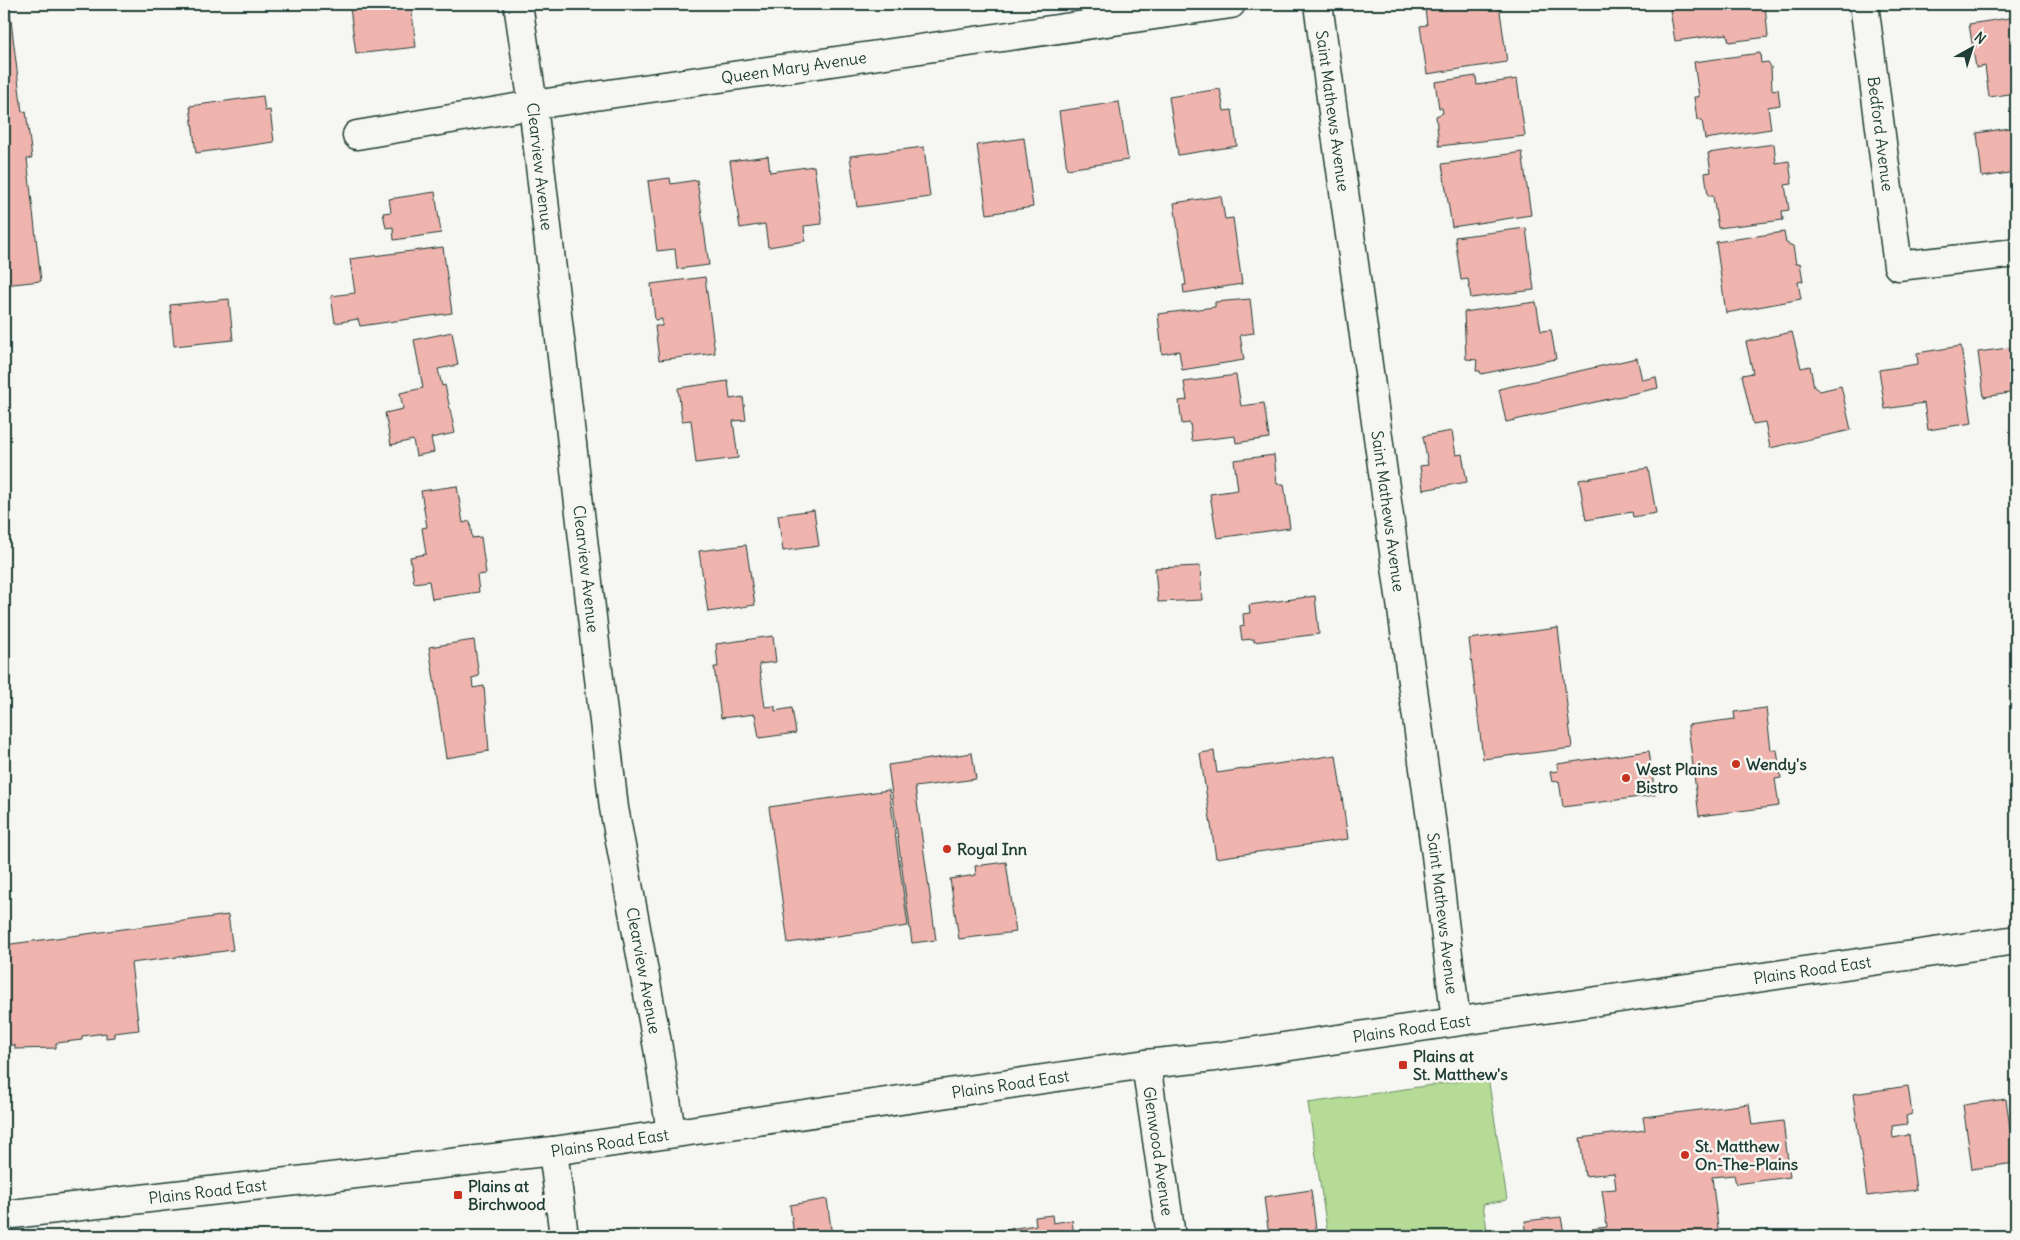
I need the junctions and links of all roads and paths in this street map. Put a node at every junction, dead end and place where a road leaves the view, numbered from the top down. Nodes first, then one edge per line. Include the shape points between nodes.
1 (518, 4) edge
2 (1231, 4) edge
3 (1318, 4) edge
4 (1864, 4) edge
5 (533, 105) junction
6 (358, 135) dead end
7 (2016, 253) edge
8 (2016, 940) edge
9 (1456, 1021) junction
10 (1146, 1064) junction
11 (671, 1132) junction
12 (553, 1151) junction
13 (4, 1215) edge
14 (564, 1236) edge
15 (1171, 1236) edge

1 - 5 street, Clearview Avenue
2 - 5 street, Queen Mary Avenue
3 - 9 street, Saint Mathews Avenue via 1435,845
4 - 7 street, Bedford Avenue via 1898,266
5 - 6 street, Queen Mary Avenue
5 - 11 street, Clearview Avenue via 614,808
8 - 9 street, Plains Road East
9 - 10 street, Plains Road East
10 - 11 street, Plains Road East
10 - 15 street, Glenwood Avenue
11 - 12 street, Plains Road East
12 - 13 street, Plains Road East
12 - 14 street

